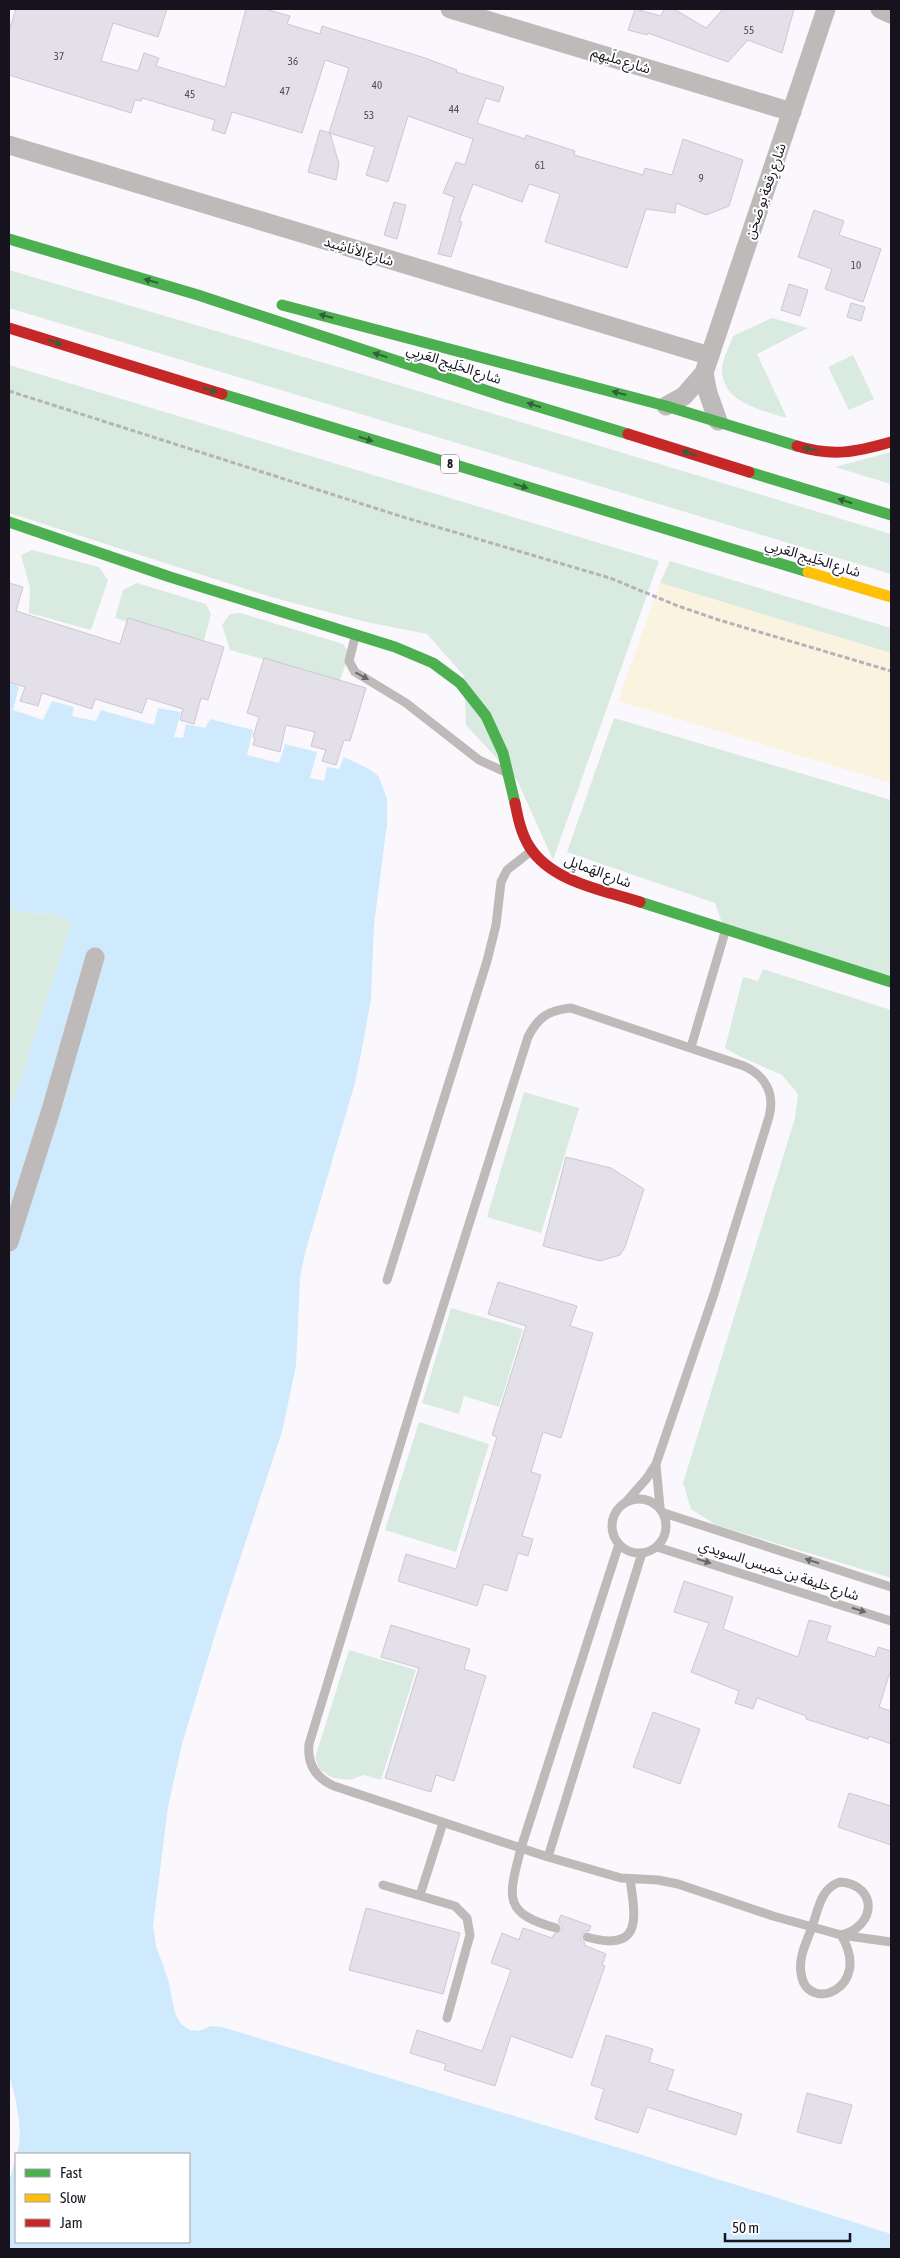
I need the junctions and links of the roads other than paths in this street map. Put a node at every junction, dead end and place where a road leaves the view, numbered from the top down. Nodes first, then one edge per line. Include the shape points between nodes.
1 (450, 9) edge
2 (826, 9) edge
3 (880, 9) edge
4 (891, 14) edge
5 (792, 112) junction
6 (9, 145) edge
7 (9, 239) edge
8 (221, 291) dead end
9 (198, 295) junction
10 (271, 302) dead end
11 (9, 328) edge
12 (707, 365) junction
13 (666, 406) junction
14 (718, 421) junction
15 (891, 442) edge
16 (891, 515) edge
17 (9, 522) edge
18 (891, 598) edge
19 (355, 634) junction
20 (509, 773) junction
21 (532, 850) junction
22 (725, 929) junction
23 (95, 957) dead end
24 (891, 982) edge
25 (691, 1047) junction
26 (9, 1242) edge
27 (387, 1280) dead end
28 (656, 1464) junction
29 (625, 1503) junction
30 (662, 1510) junction
31 (618, 1544) junction
32 (658, 1547) junction
33 (642, 1553) junction
34 (891, 1587) edge
35 (891, 1620) edge
36 (443, 1823) junction
37 (521, 1848) junction
38 (548, 1857) junction
39 (630, 1879) junction
40 (383, 1884) dead end
41 (420, 1895) junction
42 (813, 1927) junction
43 (556, 1928) dead end
44 (841, 1935) junction
45 (587, 1937) dead end
46 (891, 1942) edge
47 (446, 2018) dead end

1 - 5 street, شارع ملَيهِم
2 - 5 street, شارع رِقعة بو صَحَن
3 - 4 street
5 - 12 street, شارع رِقعة بو صَحَن
6 - 12 street, شارع الأناشِيد
9 -> 7 main road, شارع الخَلِيج العَربِي
8 - 9 main road
16 -> 9 main road, شارع الخَلِيج العَربِي via 506,397
13 -> 10 main road
11 -> 18 main road, شارع الخَلِيج العَربِي / 8
12 - 13 street, شارع رِقعة بو صَحَن via 684,396
12 - 14 street
13 - 14 main road
15 -> 14 main road via 858,452 835,454 806,449
17 - 19 main road, شارع الهَمايِل via 152,571
19 - 20 main road, شارع الهَمايِل via 410,652 433,662 451,675 472,695 492,725
19 -> 20 lane via 349,661 355,672 406,703 479,760
20 - 21 main road, شارع الهَمايِل via 516,817
21 - 22 main road, شارع الهَمايِل via 548,867 575,881
21 - 27 lane via 507,870 501,882 488,961
22 - 24 main road, شارع الهَمايِل
22 - 25 lane
23 - 26 street
25 - 28 lane via 760,1075 769,1090 772,1108
25 - 36 lane via 571,1008 557,1009 534,1024 522,1056 419,1382 308,1753 313,1770 326,1782
28 - 29 lane
28 - 30 lane
29 - 30 lane via 643,1498
29 - 31 lane via 613,1518 612,1532
30 - 32 lane via 667,1531
34 -> 30 lane, شارع خليفة بن خميس السويدي
31 - 33 lane via 629,1551
31 - 37 lane
32 - 33 lane
32 -> 35 lane, شارع خليفة بن خميس السويدي
33 - 38 lane
36 - 37 lane
36 - 41 lane
37 - 38 lane
37 - 43 lane via 512,1894 514,1904 528,1920
38 - 39 lane
39 - 42 lane via 678,1884
39 - 45 lane via 634,1922 627,1936 612,1943
40 - 41 lane
41 - 47 lane via 455,1906 462,1911 470,1926
42 - 44 lane
42 - 44 lane via 831,1884 849,1883 864,1893 868,1912 859,1928
42 - 44 lane via 806,1942 800,1973 810,1990 819,1994 838,1990 847,1976 850,1956
44 - 46 lane

